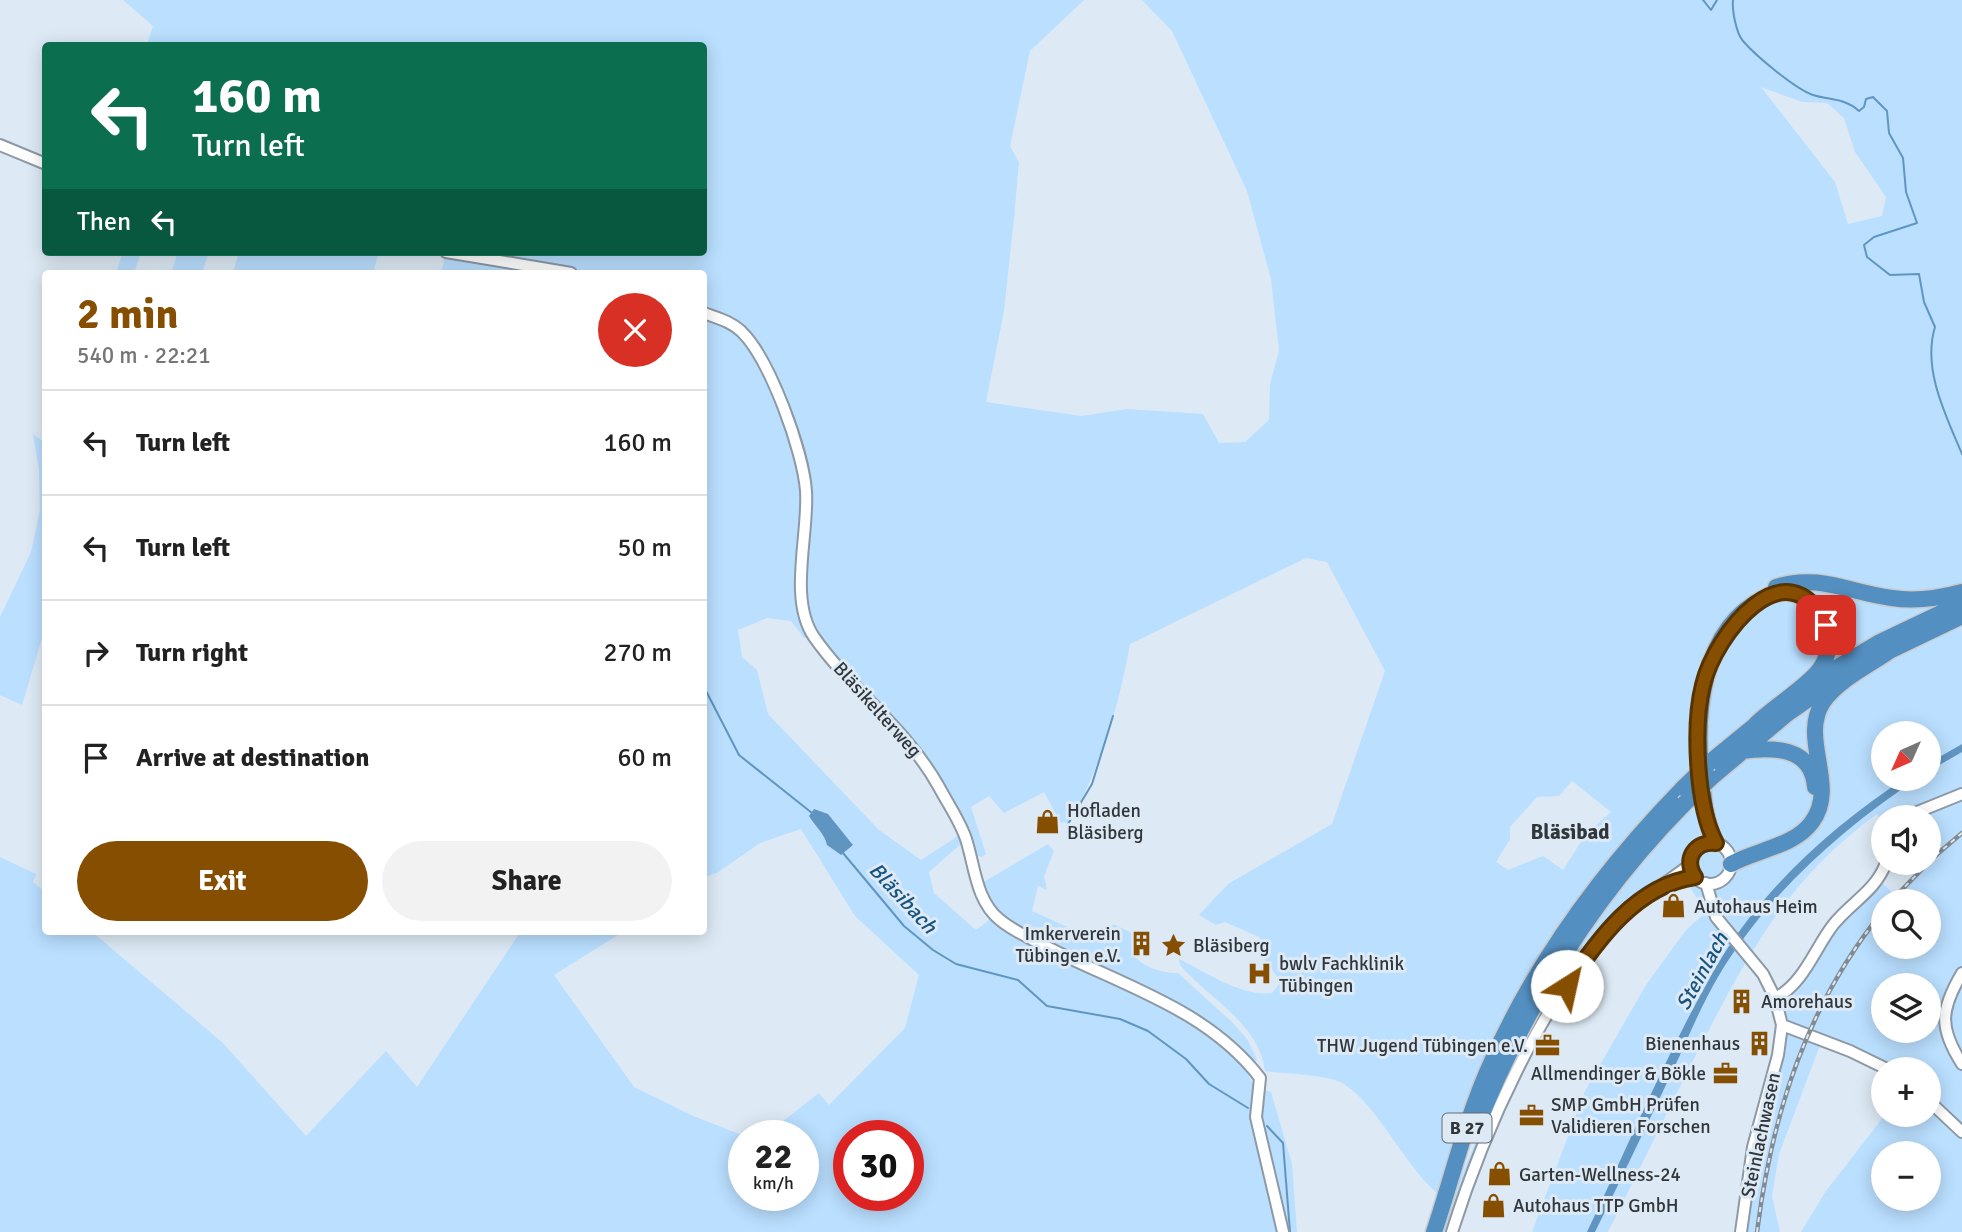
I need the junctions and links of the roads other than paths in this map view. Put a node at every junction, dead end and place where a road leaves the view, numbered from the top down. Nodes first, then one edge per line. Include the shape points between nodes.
1 (0, 145) edge
2 (42, 162) edge
3 (470, 256) edge
4 (553, 270) edge
5 (707, 314) edge
6 (1962, 592) edge
7 (1962, 603) edge
8 (1962, 616) edge
9 (1891, 650) junction
10 (1756, 724) junction
11 (1741, 751) junction
12 (1710, 770) junction
13 (1962, 794) edge
14 (1935, 805) edge
15 (1710, 843) junction
16 (1730, 858) junction
17 (1690, 865) junction
18 (1880, 875) edge
19 (1695, 877) junction
20 (1670, 881) junction
21 (1706, 883) junction
22 (1718, 883) junction
23 (1726, 928) junction
24 (1962, 973) edge
25 (1775, 998) junction
26 (1782, 1024) junction
27 (1871, 1061) edge
28 (1962, 1064) edge
29 (1941, 1112) edge
30 (1962, 1132) edge
31 (1283, 1232) edge
32 (1436, 1232) edge
33 (1452, 1232) edge
34 (1741, 1232) edge

1 - 2 street
3 - 4 street
5 - 31 street, Bläsikelterweg via 729,322 754,345 797,448 806,492 802,584 805,614 814,638 927,765 966,837 990,911 1030,939 1168,1004 1241,1053 1260,1078 1256,1117
6 - 15 highway via 1926,599 1893,598 1807,581 1761,593 1745,606 1712,651 1693,716 1694,752
7 - 10 highway, B 27 via 1878,643
8 - 9 highway, B 27
9 - 11 highway, B 27 via 1829,685
9 - 16 highway via 1832,691 1817,715 1821,796 1812,823 1790,839
10 - 12 highway, B 27
10 - 15 highway via 1812,678 1827,653 1826,625 1820,612 1796,594 1765,597 1737,620 1703,684 1698,747
11 - 12 highway, B 27
11 - 16 highway via 1770,747 1790,751 1808,766 1816,796 1813,810 1798,829
12 - 32 highway, B 27, bridge via 1683,796 1613,884 1547,982 1488,1099
13 - 14 street
15 - 16 street
15 - 17 street via 1693,852
16 - 22 street via 1728,874
17 - 19 street
17 - 20 street
18 - 25 street via 1871,891 1834,923 1791,987
19 - 20 street
19 - 21 street
20 - 33 street via 1641,899 1612,926 1559,999 1506,1096
21 - 22 street
21 - 23 street, Steinlachwasen via 1713,911
22 - 23 street, Steinlachwasen via 1717,901
23 - 25 street, Steinlachwasen via 1763,974
24 - 28 street via 1949,999 1944,1025
25 - 26 street, Steinlachwasen
26 - 27 street
26 - 34 street, Steinlachwasen via 1754,1147
29 - 30 street

